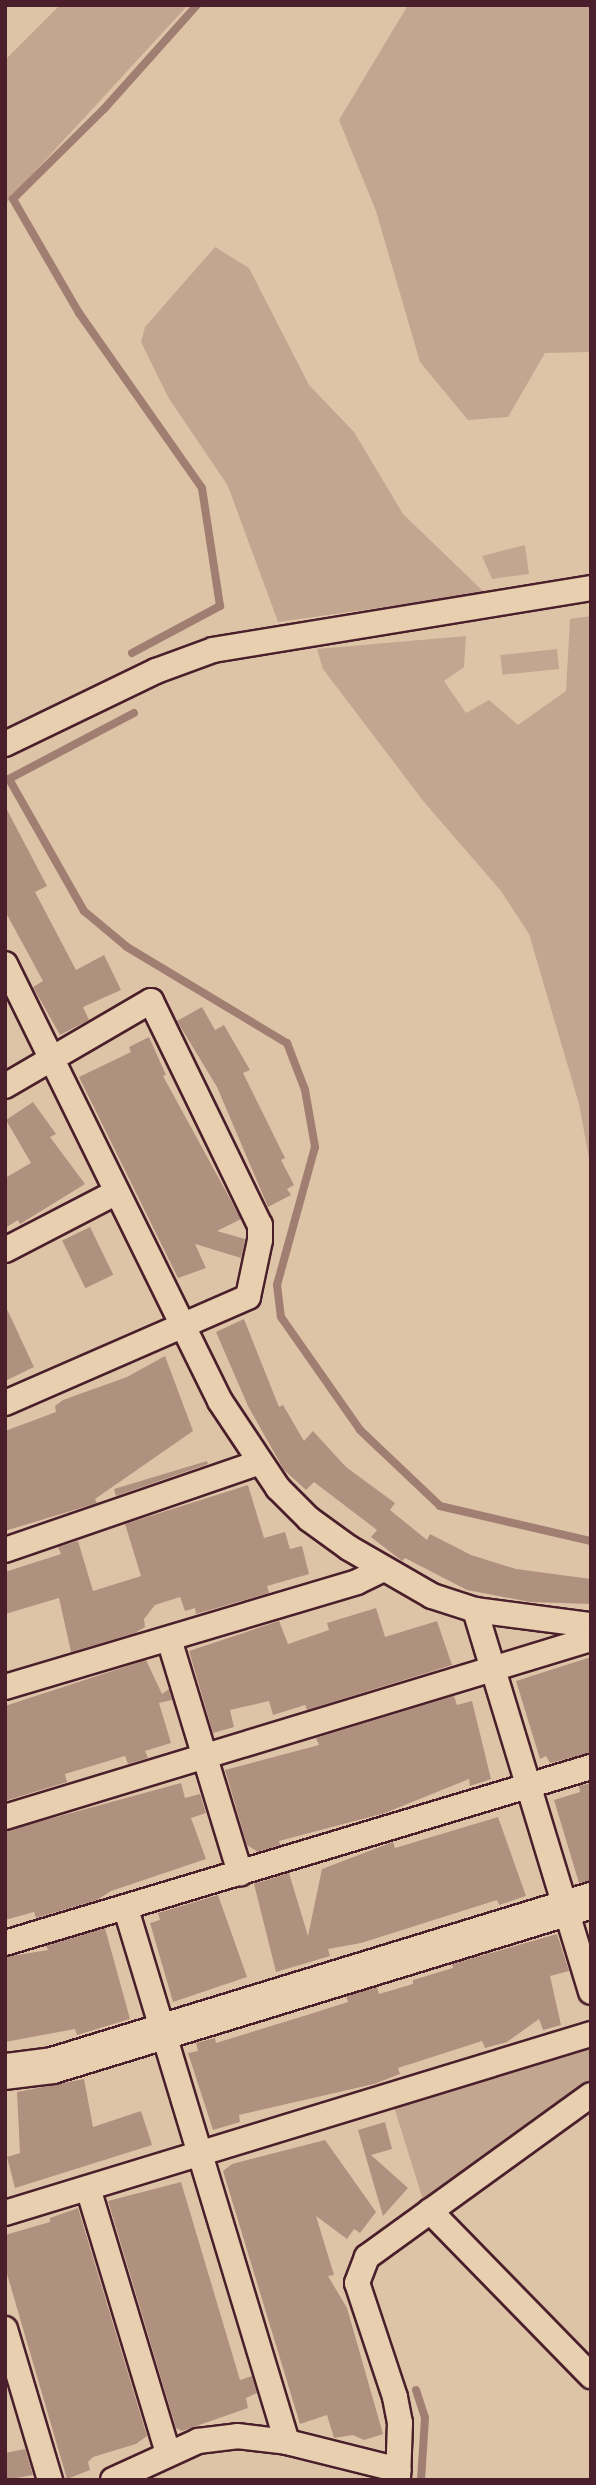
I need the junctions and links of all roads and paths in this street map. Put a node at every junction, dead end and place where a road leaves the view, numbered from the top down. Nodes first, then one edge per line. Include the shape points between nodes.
1 (591, 587) edge
2 (5, 744) edge
3 (5, 964) edge
4 (52, 1058) junction
5 (5, 1086) edge
6 (117, 1192) junction
7 (5, 1250) edge
8 (183, 1328) junction
9 (5, 1403) edge
10 (258, 1463) junction
11 (5, 1550) edge
12 (382, 1570) junction
13 (475, 1610) junction
14 (591, 1625) edge
15 (169, 1639) junction
16 (591, 1639) edge
17 (493, 1669) junction
18 (5, 1687) edge
19 (205, 1756) junction
20 (591, 1767) edge
21 (529, 1786) junction
22 (5, 1817) edge
23 (240, 1873) junction
24 (578, 1904) edge
25 (126, 1909) junction
26 (5, 1943) edge
27 (591, 1992) edge
28 (163, 2031) junction
29 (591, 2034) edge
30 (5, 2071) edge
31 (591, 2095) edge
32 (200, 2154) junction
33 (88, 2188) junction
34 (430, 2211) junction
35 (5, 2213) edge
36 (5, 2329) edge
37 (591, 2376) edge
38 (287, 2442) junction
39 (168, 2453) junction
40 (398, 2475) edge
41 (50, 2480) edge
42 (113, 2480) edge

1 - 2 street via 213,650 156,671
3 - 4 street
4 - 5 street
4 - 6 street
4 - 8 street via 151,1001 254,1212 260,1240 248,1297
6 - 7 street
6 - 8 street
8 - 9 street
8 - 10 street
10 - 11 street
10 - 12 street via 309,1519
12 - 13 street
12 - 15 street via 357,1582
13 - 14 street
13 - 17 street
15 - 18 street
15 - 19 street
16 - 17 street
17 - 19 street
17 - 21 street
19 - 22 street
19 - 23 street
20 - 21 street
21 - 23 street
21 - 24 street
23 - 25 street
24 - 27 street
24 - 28 street
25 - 26 street
25 - 28 street
28 - 30 street via 52,2065
28 - 32 street
29 - 32 street
31 - 34 street
32 - 33 street
32 - 38 street
33 - 35 street
33 - 39 street
34 - 37 street
34 - 40 street via 367,2257 357,2283 395,2397
36 - 41 street
38 - 39 street via 216,2437
38 - 40 street
39 - 42 street

